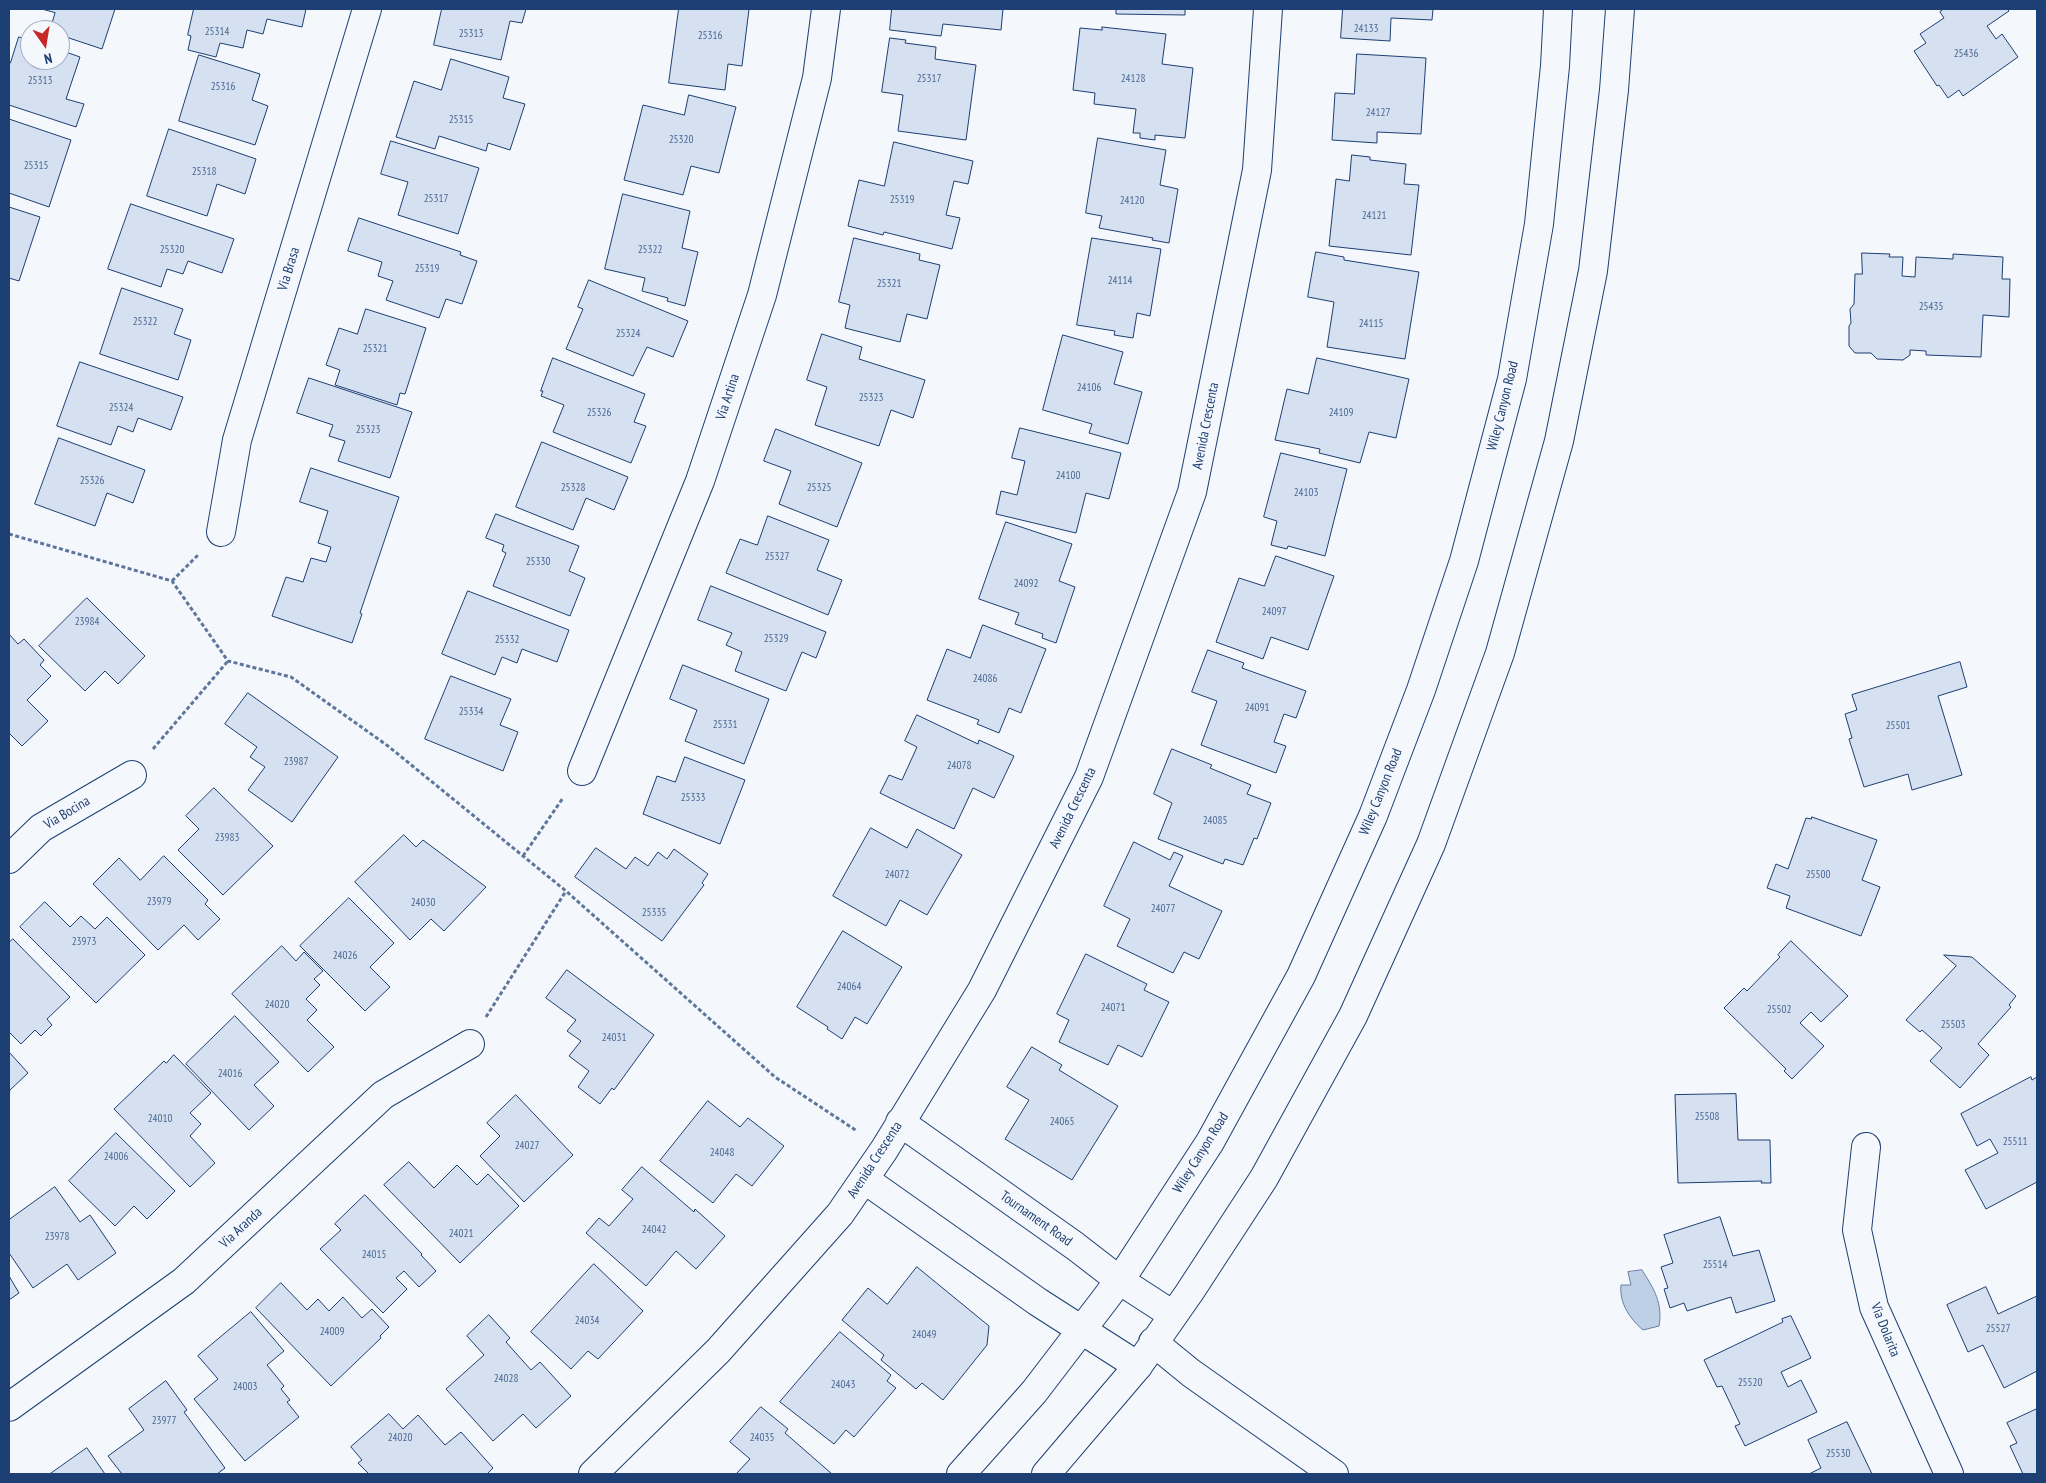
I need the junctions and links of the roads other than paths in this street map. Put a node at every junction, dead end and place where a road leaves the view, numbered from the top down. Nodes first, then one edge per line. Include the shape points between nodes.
1 (367, 9) edge
2 (826, 9) edge
3 (1268, 9) edge
4 (1558, 9) edge
5 (1620, 9) edge
6 (221, 532) dead end
7 (582, 771) road end
8 (132, 775) road end
9 (9, 859) edge
10 (470, 1044) road end
11 (900, 1122) junction
12 (1866, 1147) dead end
13 (864, 1179) junction
14 (1119, 1280) junction
15 (1173, 1315) junction
16 (1082, 1329) junction
17 (1153, 1342) junction
18 (1138, 1366) junction
19 (9, 1407) edge
20 (592, 1474) edge
21 (961, 1474) edge
22 (1046, 1474) edge
23 (1334, 1474) edge
24 (1949, 1474) edge

1 - 6 street, Via Brasa via 237,440
2 - 7 street, Via Artina via 818,78 762,295 700,482
3 - 11 street, Avenida Crescenta via 1257,170 1192,492 1089,777 982,990
4 - 14 street, Wiley Canyon Road via 1538,224 1512,379 1464,561 1421,690 1373,816 1301,976 1210,1142
5 - 15 street via 1593,271 1559,441 1500,653 1431,844 1353,1016 1264,1178
8 - 9 street, Via Bocina via 41,828
10 - 19 street, Via Aranda via 383,1096 184,1281
11 - 13 street, Avenida Crescenta
11 - 14 street, Tournament Road
12 - 24 street, Via Dolarita via 1857,1230 1874,1307
13 - 16 street via 1038,1302
13 - 20 street, Avenida Crescenta via 840,1214 718,1351
14 - 15 street, Tournament Road
14 - 16 street, Wiley Canyon Road
15 - 17 street
16 - 18 street
16 - 21 street, Wiley Canyon Road via 1034,1392
17 - 18 street
17 - 23 street via 1191,1373
18 - 22 street

